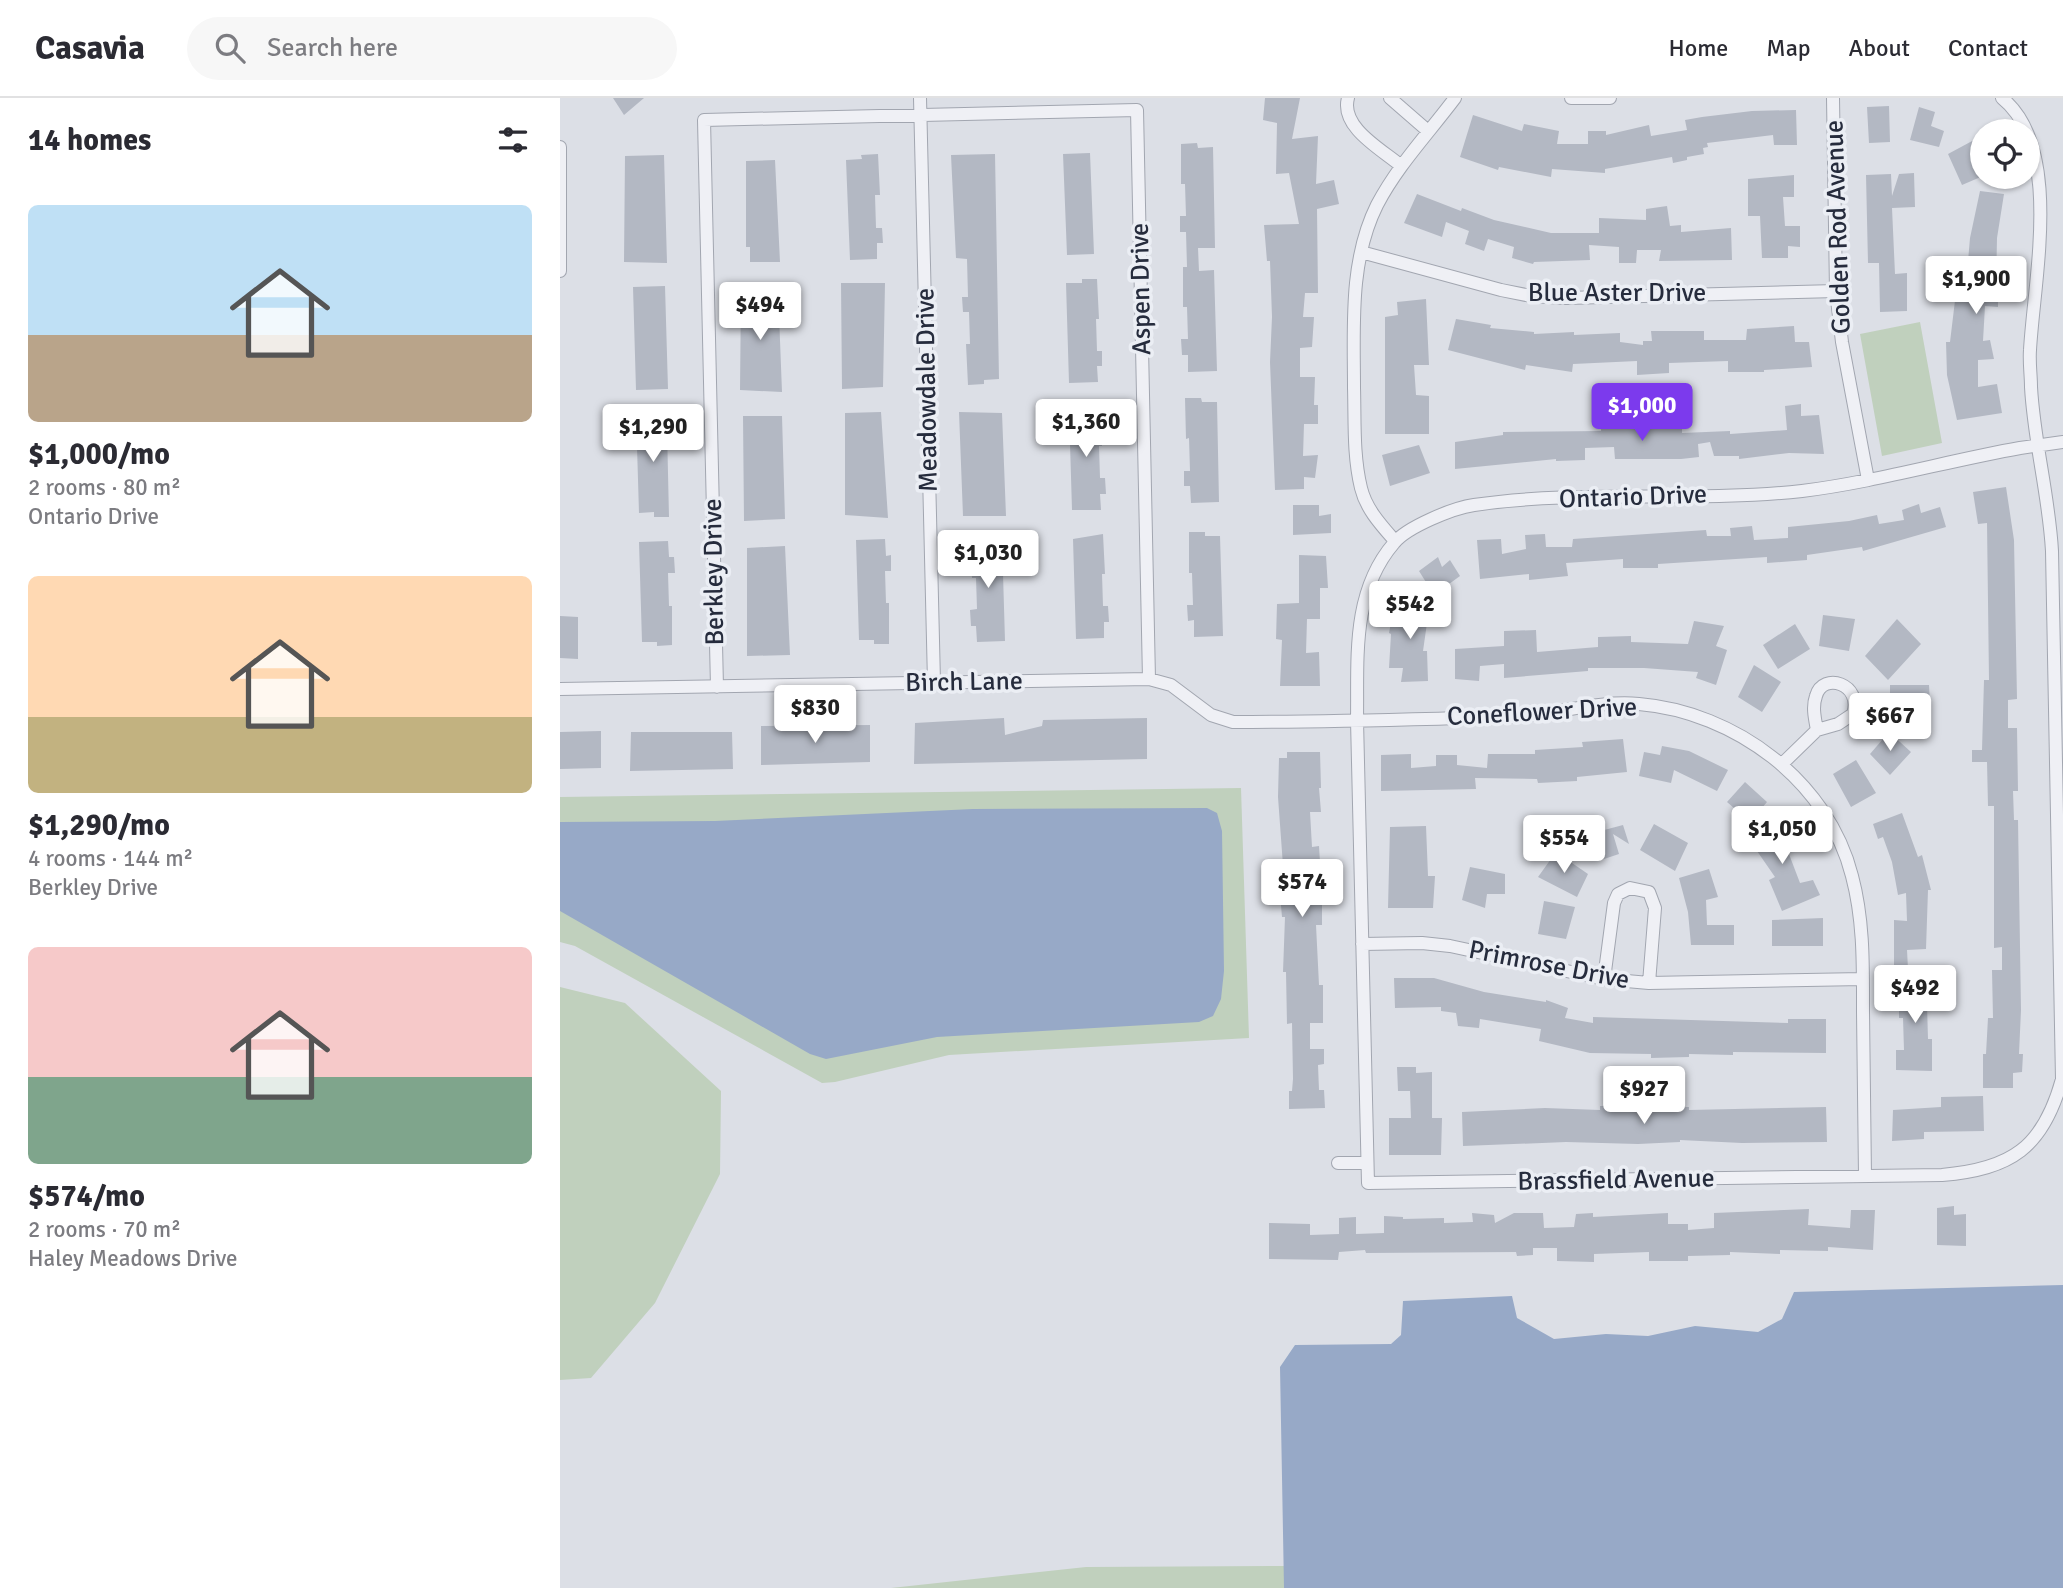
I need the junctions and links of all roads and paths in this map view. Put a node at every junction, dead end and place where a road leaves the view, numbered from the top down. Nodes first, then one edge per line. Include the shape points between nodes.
1 (920, 98) edge
2 (1348, 98) edge
3 (1390, 98) edge
4 (1455, 98) edge
5 (1571, 98) edge
6 (1610, 98) edge
7 (1833, 98) edge
8 (2005, 100) edge
9 (920, 116) junction
10 (1428, 131) junction
11 (560, 147) edge
12 (1400, 165) junction
13 (1362, 252) junction
14 (560, 271) edge
15 (1836, 291) junction
16 (2063, 442) edge
17 (2038, 445) junction
18 (1868, 480) junction
19 (1395, 541) junction
20 (1149, 679) junction
21 (934, 682) junction
22 (717, 687) junction
23 (560, 689) edge
24 (1357, 720) junction
25 (1817, 730) dead end
26 (1782, 764) junction
27 (1362, 944) junction
28 (1604, 979) junction
29 (1863, 979) junction
30 (1649, 983) junction
31 (1338, 1163) dead end
32 (1367, 1163) junction
33 (1865, 1176) junction
34 (1368, 1183) joint

1 - 9 street, Meadowdale Drive
2 - 12 street via 1350,122
3 - 10 street
4 - 10 street
5 - 6 street
7 - 15 street, Golden Rod Avenue
8 - 17 street, Brassfield Avenue via 2035,139 2046,203 2030,352
9 - 20 street, Aspen Drive via 1138,110
9 - 21 street, Meadowdale Drive
9 - 22 street, Berkley Drive via 704,120
10 - 12 street
11 - 14 street
12 - 13 street via 1376,208
13 - 15 street, Blue Aster Drive via 1531,296
13 - 19 street via 1353,296 1355,453 1362,491 1374,517
15 - 18 street, Golden Rod Avenue
16 - 17 street, Ontario Drive
17 - 18 street, Ontario Drive
17 - 33 street, Brassfield Avenue via 2052,551 2062,1079 2054,1109 2037,1134 2006,1161 1974,1172
18 - 19 street, Ontario Drive via 1801,491 1471,505 1431,519
19 - 24 street, Ontario Drive via 1369,581 1360,617
20 - 21 street, Birch Lane
20 - 24 street, Birch Lane via 1171,685 1210,715 1233,722
21 - 22 street, Birch Lane
22 - 23 street, Birch Lane
24 - 26 street, Coneflower Drive via 1517,717 1639,704 1684,712 1723,726
24 - 27 street, Ontario Drive
25 - 26 street
26 - 29 street, Coneflower Drive via 1839,837 1861,922
27 - 28 street, Primrose Drive via 1450,946
27 - 32 street, Ontario Drive
28 - 30 street, Primrose Drive
28 - 30 street via 1614,903 1618,894 1630,888 1649,892 1655,908
29 - 30 street, Primrose Drive
29 - 33 street, Coneflower Drive
31 - 32 street
32 - 34 street, Ontario Drive
33 - 34 street, Brassfield Avenue

